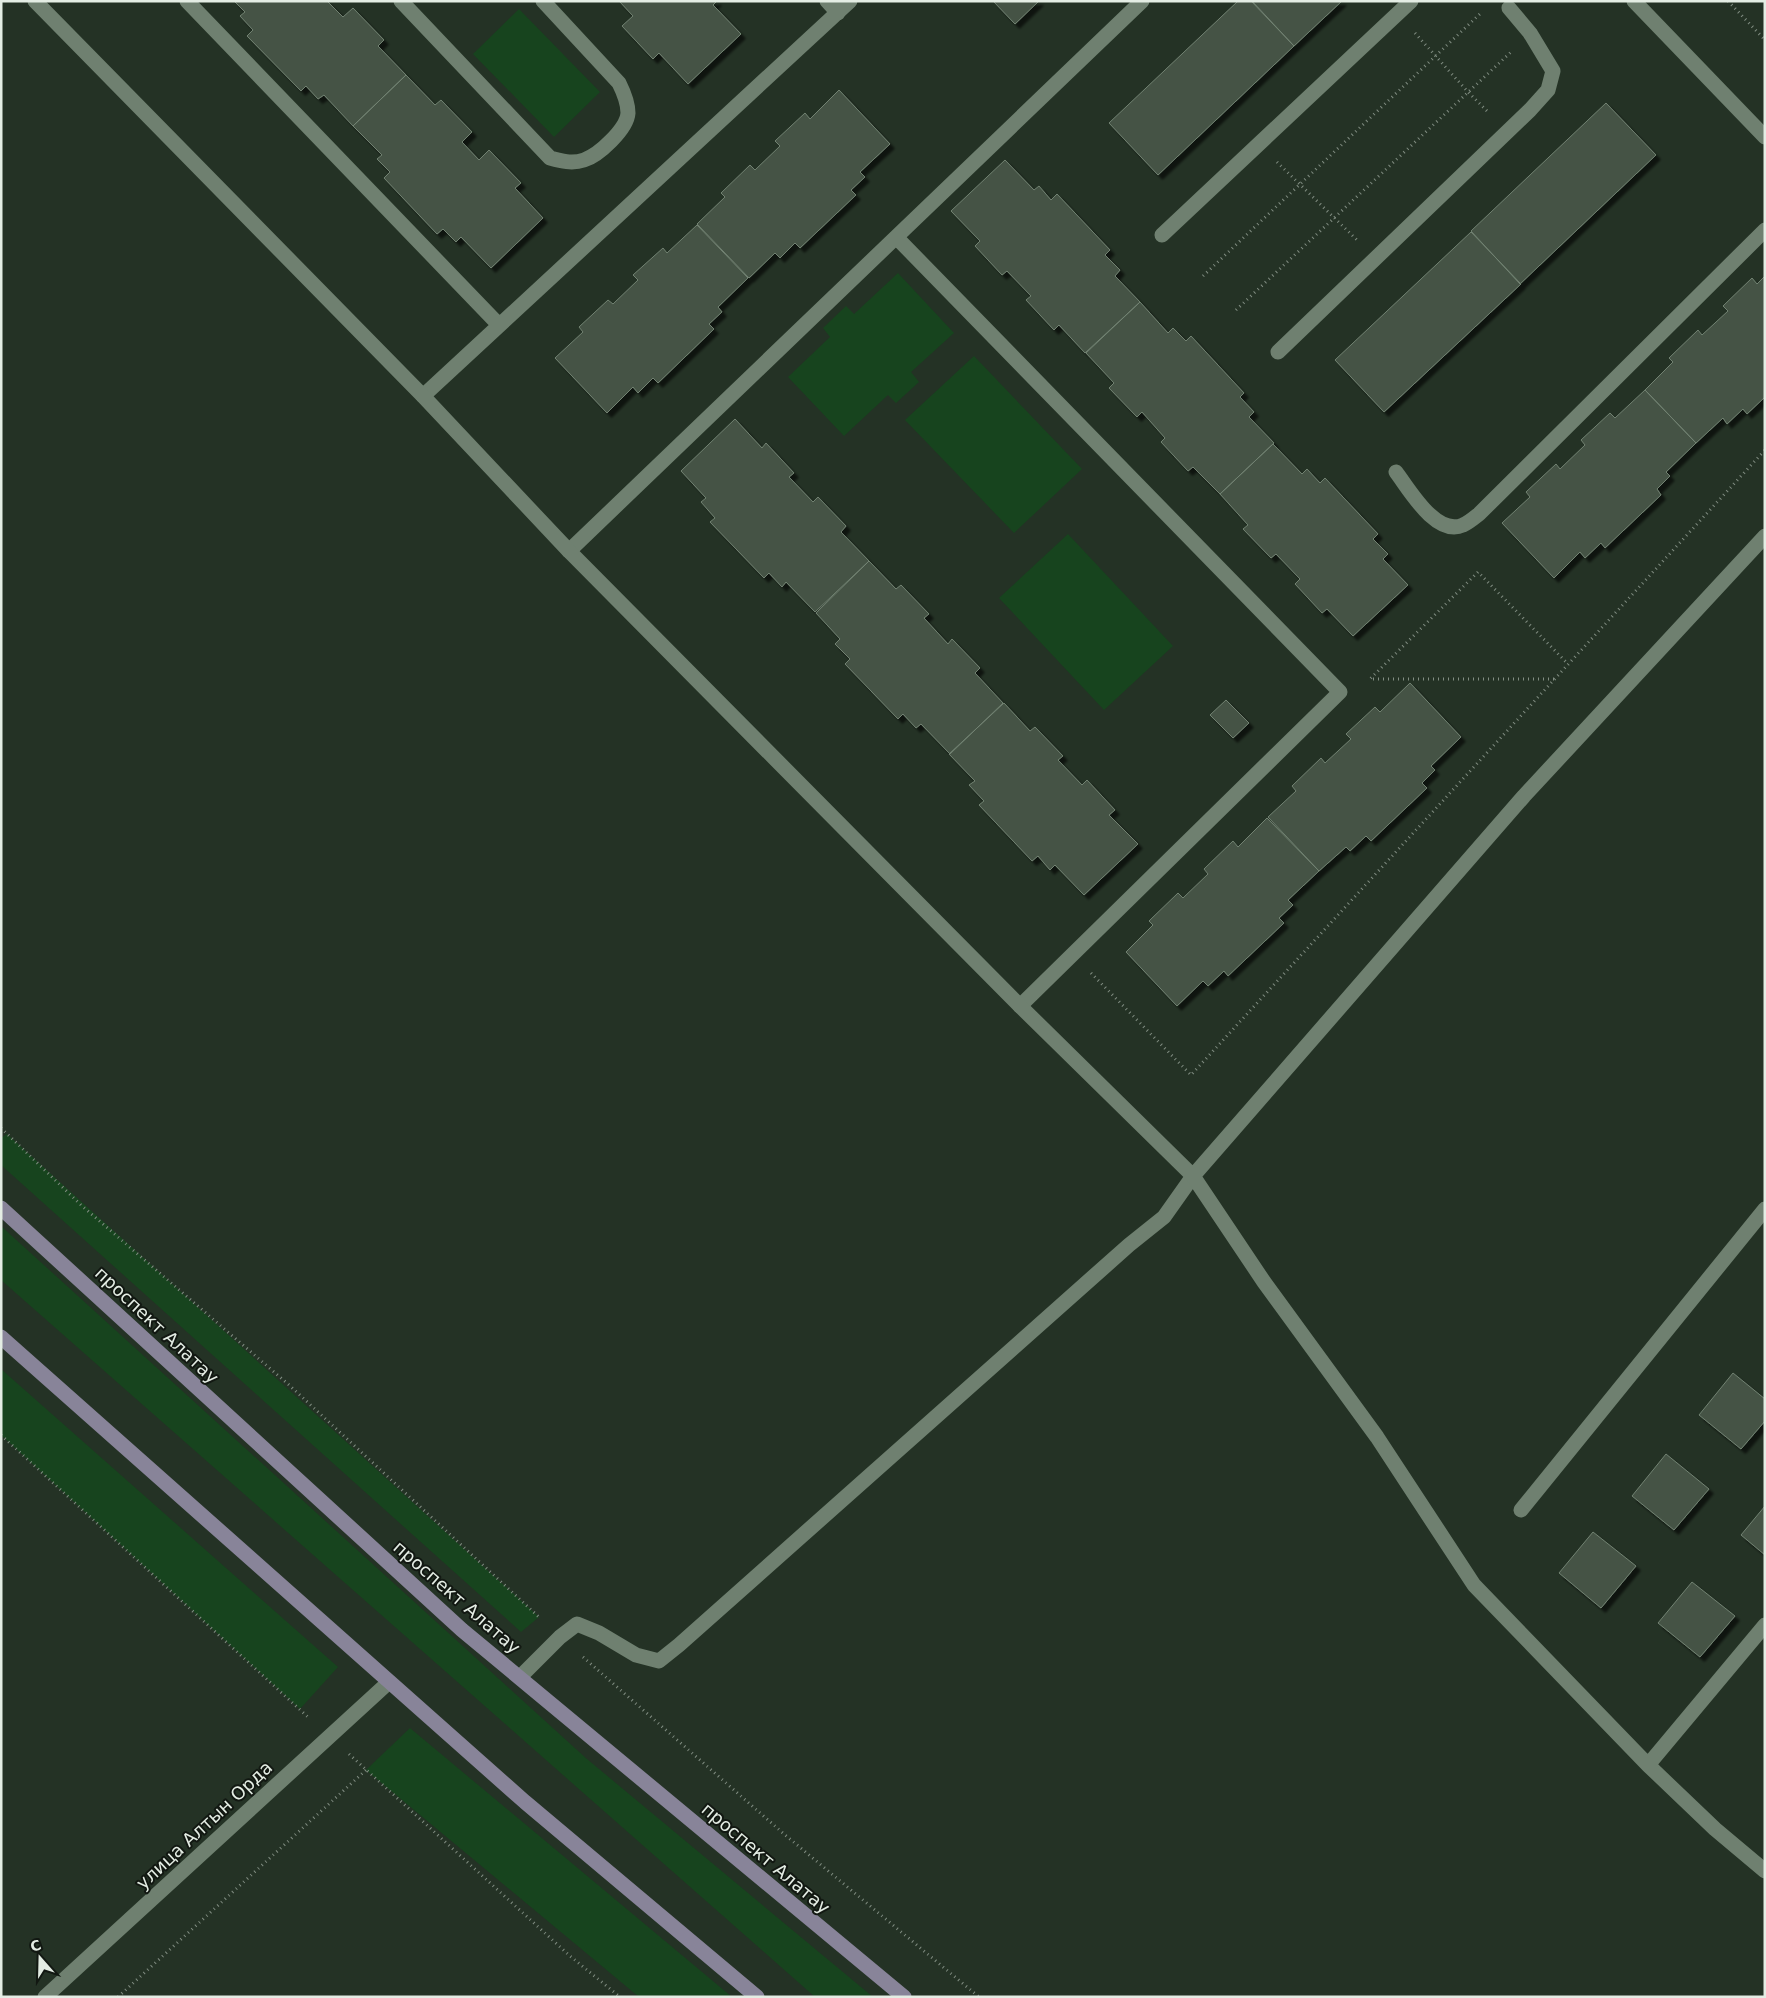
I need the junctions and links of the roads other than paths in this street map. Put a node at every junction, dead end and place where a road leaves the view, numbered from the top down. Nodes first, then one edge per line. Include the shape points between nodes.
1 (35, 1) edge
2 (186, 1) edge
3 (401, 1) edge
4 (543, 1) edge
5 (827, 1) edge
6 (850, 1) edge
7 (1142, 1) edge
8 (1411, 1) edge
9 (1634, 1) edge
10 (1502, 5) edge
11 (838, 13) junction
12 (1765, 137) edge
13 (1765, 230) edge
14 (1162, 235) dead end
15 (896, 237) junction
16 (499, 326) junction
17 (1278, 352) dead end
18 (423, 396) junction
19 (1396, 472) dead end
20 (1765, 536) edge
21 (568, 551) junction
22 (1020, 1006) junction
23 (1193, 1176) junction
24 (1, 1208) edge
25 (1765, 1209) edge
26 (1, 1337) edge
27 (1521, 1510) dead end
28 (1765, 1625) edge
29 (520, 1677) junction
30 (389, 1682) junction
31 (1648, 1765) junction
32 (1765, 1870) edge
33 (45, 1997) edge
34 (757, 1997) edge
35 (904, 1997) edge

1 - 18 street
2 - 16 street
3 - 4 street via 550,158 568,163 584,160 621,130 628,115 626,98 620,83
5 - 11 street
6 - 11 street
7 - 15 street
8 - 14 street
9 - 12 street
10 - 17 street via 1530,33 1553,71 1548,90
11 - 16 street
13 - 19 street via 1479,514 1461,526 1444,525 1429,515
15 - 21 street
15 - 22 street via 1340,692
16 - 18 street
18 - 21 street
20 - 23 street via 1524,796
21 - 22 street
22 - 23 street
23 - 29 street via 1164,1217 680,1645 658,1661 636,1656 599,1633 577,1624
23 - 31 street via 1264,1282 1377,1438 1474,1585
24 - 29 main road, проспект Алатау via 462,1630
25 - 27 street
26 - 30 main road
28 - 31 street
29 - 35 main road, проспект Алатау
30 - 33 street, улица Алтын Орда
30 - 34 main road via 532,1809
31 - 32 street via 1715,1829

